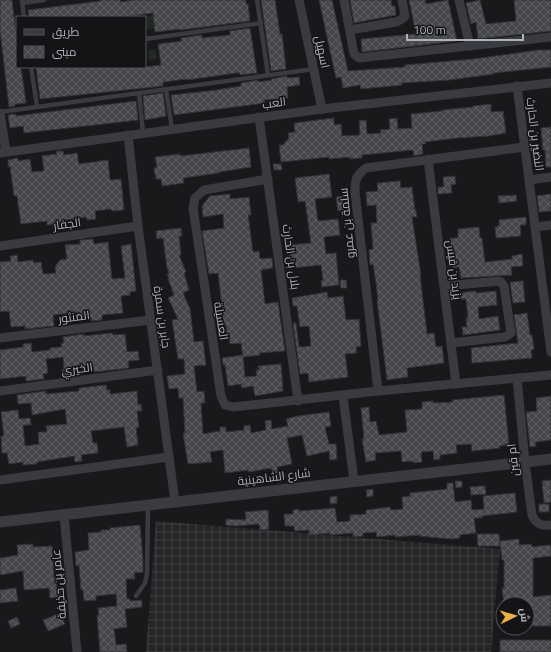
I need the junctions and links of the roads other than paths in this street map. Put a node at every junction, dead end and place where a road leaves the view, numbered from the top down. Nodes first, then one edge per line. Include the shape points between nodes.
1 (44, 0) edge
2 (258, 0) edge
3 (299, 0) edge
4 (344, 0) edge
5 (402, 0) edge
6 (459, 0) edge
7 (22, 1) edge
8 (24, 16) edge
9 (260, 23) junction
10 (350, 30) junction
11 (551, 37) edge
12 (146, 39) edge
13 (470, 46) junction
14 (31, 68) edge
15 (314, 69) junction
16 (268, 75) junction
17 (551, 82) edge
18 (517, 86) junction
19 (166, 89) junction
20 (139, 93) junction
21 (37, 106) junction
22 (322, 109) junction
23 (0, 112) edge
24 (259, 117) junction
25 (172, 129) junction
26 (143, 133) junction
27 (128, 135) junction
28 (524, 147) junction
29 (3, 152) edge
30 (428, 159) junction
31 (551, 177) edge
32 (268, 179) junction
33 (529, 180) junction
34 (551, 225) edge
35 (138, 226) junction
36 (535, 227) junction
37 (0, 246) edge
38 (444, 286) junction
39 (151, 320) junction
40 (0, 338) edge
41 (451, 343) junction
42 (551, 352) edge
43 (158, 370) junction
44 (551, 375) edge
45 (517, 378) junction
46 (456, 384) junction
47 (0, 391) edge
48 (378, 391) junction
49 (343, 396) junction
50 (298, 401) junction
51 (169, 457) junction
52 (551, 459) edge
53 (525, 462) junction
54 (0, 480) edge
55 (354, 481) junction
56 (175, 502) junction
57 (148, 505) junction
58 (64, 515) junction
59 (0, 522) edge
60 (551, 525) edge
61 (136, 596) dead end
62 (78, 652) edge

1 - 7 lane
2 - 9 lane
3 - 15 street, اسهيل
4 - 10 street
5 - 10 street via 405,16 402,19
6 - 13 street
7 - 8 lane
9 - 12 lane
9 - 16 lane
10 - 13 street via 354,54 359,58
11 - 13 street
14 - 21 lane
15 - 16 lane
15 - 22 street, اسهيل
16 - 19 lane
17 - 18 street, العب
18 - 22 street, العب
18 - 28 street, النضير بن الحارث
19 - 20 lane
19 - 25 lane
20 - 21 lane
20 - 26 lane
21 - 23 lane
22 - 24 street, العب
23 - 29 street
24 - 25 street, العب
24 - 32 street, بلال بن الحارث
25 - 26 street, العب
26 - 27 street, العب
27 - 29 street, العب
27 - 35 street, جابر بن سمرة
28 - 30 street, سلمة بن عمرو
28 - 33 street, النضير بن الحارث
30 - 38 street, يزيد بن قيس
30 - 48 street, سلمة بن عمرو via 366,168 355,180
31 - 33 street
32 - 50 street, بلال بن الحارث
32 - 50 street, العسيلة via 204,190 195,198 193,208 221,396 225,405 233,407
33 - 36 street, النضير بن الحارث
34 - 36 street
35 - 37 street, الجفار
35 - 39 street, جابر بن سمرة
36 - 42 street, النضير بن الحارث
38 - 41 street, يزيد بن قيس
38 - 41 street via 500,281 504,286 511,333 506,337
39 - 40 street, المنثور
39 - 43 street, جابر بن سمرة
41 - 46 street, يزيد بن قيس
43 - 47 street, الخيري
43 - 51 street, جابر بن سمرة
44 - 45 street, العسيلة
45 - 46 street, العسيلة
45 - 53 street, ام قين
46 - 48 street, العسيلة
48 - 49 street, العسيلة
49 - 50 street, العسيلة
49 - 55 street
51 - 54 street
51 - 56 street, جابر بن سمرة
52 - 53 street, شارع الشاهينية
53 - 55 street, شارع الشاهينية
53 - 60 street, ام قين via 532,515 535,522 543,526
55 - 56 street, شارع الشاهينية
56 - 57 street, شارع الشاهينية
57 - 58 street, شارع الشاهينية
57 - 61 lane via 147,574 145,583
58 - 59 street, شارع الشاهينية
58 - 62 street, عامر بن حذيفة

